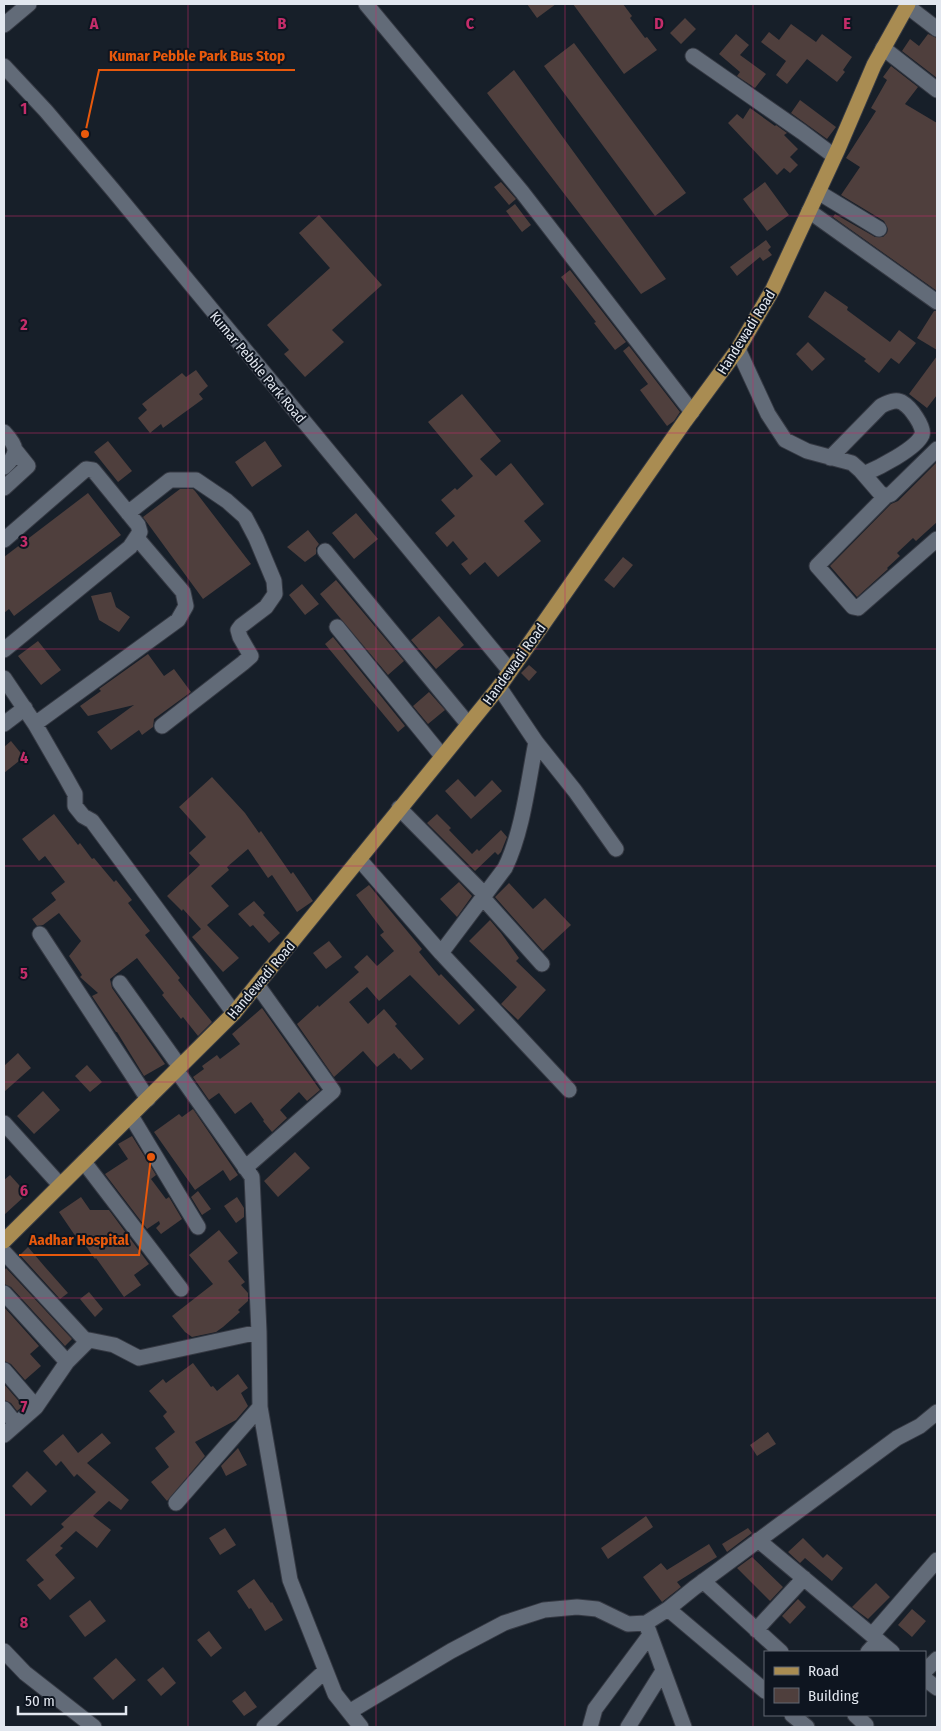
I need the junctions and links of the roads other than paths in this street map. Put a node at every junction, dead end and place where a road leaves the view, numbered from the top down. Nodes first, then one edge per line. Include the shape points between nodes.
1 (29, 4) edge
2 (366, 4) edge
3 (908, 5) edge
4 (4, 24) edge
5 (937, 29) edge
6 (883, 48) junction
7 (693, 56) dead end
8 (4, 66) edge
9 (937, 90) edge
10 (834, 156) junction
11 (818, 192) junction
12 (809, 211) junction
13 (879, 229) dead end
14 (937, 302) edge
15 (738, 349) junction
16 (692, 412) junction
17 (4, 432) edge
18 (937, 450) edge
19 (16, 451) junction
20 (830, 458) junction
21 (4, 467) edge
22 (864, 474) junction
23 (4, 488) edge
24 (886, 496) junction
25 (128, 512) junction
26 (137, 538) junction
27 (937, 539) edge
28 (4, 540) edge
29 (325, 551) dead end
30 (338, 627) dead end
31 (4, 650) edge
32 (510, 671) junction
33 (4, 678) edge
34 (499, 687) junction
35 (25, 708) junction
36 (4, 724) edge
37 (35, 724) junction
38 (468, 724) junction
39 (162, 726) dead end
40 (536, 742) junction
41 (442, 756) junction
42 (399, 808) junction
43 (616, 849) dead end
44 (359, 859) junction
45 (484, 896) junction
46 (40, 934) dead end
47 (441, 953) junction
48 (542, 964) dead end
49 (120, 983) dead end
50 (258, 986) junction
51 (234, 1013) junction
52 (179, 1069) junction
53 (569, 1090) dead end
54 (148, 1099) junction
55 (131, 1116) junction
56 (4, 1123) edge
57 (84, 1162) junction
58 (245, 1168) junction
59 (60, 1185) junction
60 (198, 1227) dead end
61 (4, 1241) edge
62 (4, 1252) edge
63 (182, 1289) dead end
64 (4, 1293) edge
65 (259, 1332) junction
66 (87, 1342) junction
67 (67, 1362) junction
68 (4, 1370) edge
69 (36, 1407) junction
70 (260, 1407) junction
71 (4, 1409) edge
72 (937, 1412) edge
73 (16, 1424) junction
74 (4, 1435) edge
75 (176, 1503) dead end
76 (758, 1540) junction
77 (937, 1560) edge
78 (804, 1578) junction
79 (703, 1581) junction
80 (668, 1609) junction
81 (648, 1629) junction
82 (756, 1630) junction
83 (875, 1638) junction
84 (780, 1651) edge
85 (868, 1651) edge
86 (891, 1651) edge
87 (4, 1652) edge
88 (937, 1659) edge
89 (926, 1670) edge
90 (325, 1671) junction
91 (663, 1671) junction
92 (926, 1680) edge
93 (937, 1688) edge
94 (764, 1690) edge
95 (349, 1712) junction
96 (793, 1716) edge
97 (856, 1716) edge
98 (94, 1727) edge
99 (264, 1727) edge
100 (361, 1727) edge
101 (590, 1727) edge
102 (628, 1727) edge
103 (684, 1727) edge
104 (807, 1727) edge
105 (864, 1727) edge

1 - 4 street
2 - 16 street via 522,192
3 - 5 street
3 - 6 main road, Handewadi Road
6 - 9 street
6 - 10 main road, Handewadi Road
7 - 10 street
8 - 32 street, Kumar Pebble Park Road via 113,190
10 - 11 main road, Handewadi Road
11 - 12 main road, Handewadi Road
11 - 13 street
12 - 14 street
12 - 15 main road, Handewadi Road via 773,289
15 - 16 main road, Handewadi Road
15 - 20 street via 768,414 785,440
16 - 32 main road, Handewadi Road
17 - 19 street via 14,443
18 - 24 street
19 - 21 street
19 - 23 street via 28,466
20 - 22 street via 852,463
20 - 22 street via 880,406 888,402 903,403 921,424 922,436 884,465
22 - 24 street
24 - 27 street via 816,566 854,607 858,608
25 - 26 street via 138,525 140,532
25 - 28 street via 93,470 86,469
25 - 39 street via 170,480 196,480 245,517 274,581 275,594 266,607 238,630 250,656
26 - 31 street
26 - 37 street via 183,592 186,606 178,620
29 - 38 street
30 - 41 street
32 - 34 main road, Handewadi Road
33 - 35 street
34 - 38 main road, Handewadi Road
34 - 40 street
35 - 36 street
35 - 37 street
37 - 51 street via 75,794 76,806 83,816 92,821
38 - 41 main road, Handewadi Road
40 - 43 street
40 - 45 street via 511,856
41 - 42 main road, Handewadi Road
42 - 44 main road, Handewadi Road
42 - 45 street
44 - 47 street
44 - 50 main road, Handewadi Road
45 - 47 street
45 - 48 street
46 - 54 street
47 - 53 street
49 - 52 street
50 - 51 main road, Handewadi Road
50 - 58 street via 332,1092
51 - 52 main road, Handewadi Road
52 - 54 main road, Handewadi Road
52 - 58 street
54 - 55 main road, Handewadi Road
55 - 57 main road, Handewadi Road
55 - 60 street
56 - 59 street
57 - 59 main road, Handewadi Road
57 - 63 street
58 - 65 street via 252,1177
59 - 61 main road, Handewadi Road
62 - 66 street
64 - 67 street
65 - 66 street via 139,1358 114,1345
65 - 70 street
66 - 67 street
67 - 69 street
68 - 69 street
69 - 73 street
70 - 75 street
70 - 90 street via 290,1580
71 - 73 street
72 - 76 street
73 - 74 street
76 - 78 street
76 - 79 street
77 - 83 street via 901,1600
78 - 82 street
78 - 83 street
79 - 80 street
79 - 82 street
80 - 81 street
80 - 94 street
81 - 91 street
81 - 95 street via 628,1624 597,1609 544,1610 504,1623
81 - 101 street via 595,1709
82 - 84 street
83 - 85 street
83 - 86 street
87 - 98 street via 25,1673
88 - 89 street
90 - 95 street via 335,1694
90 - 99 street
91 - 102 street
91 - 103 street
92 - 93 street
95 - 100 street
96 - 104 street
97 - 105 street via 866,1724

